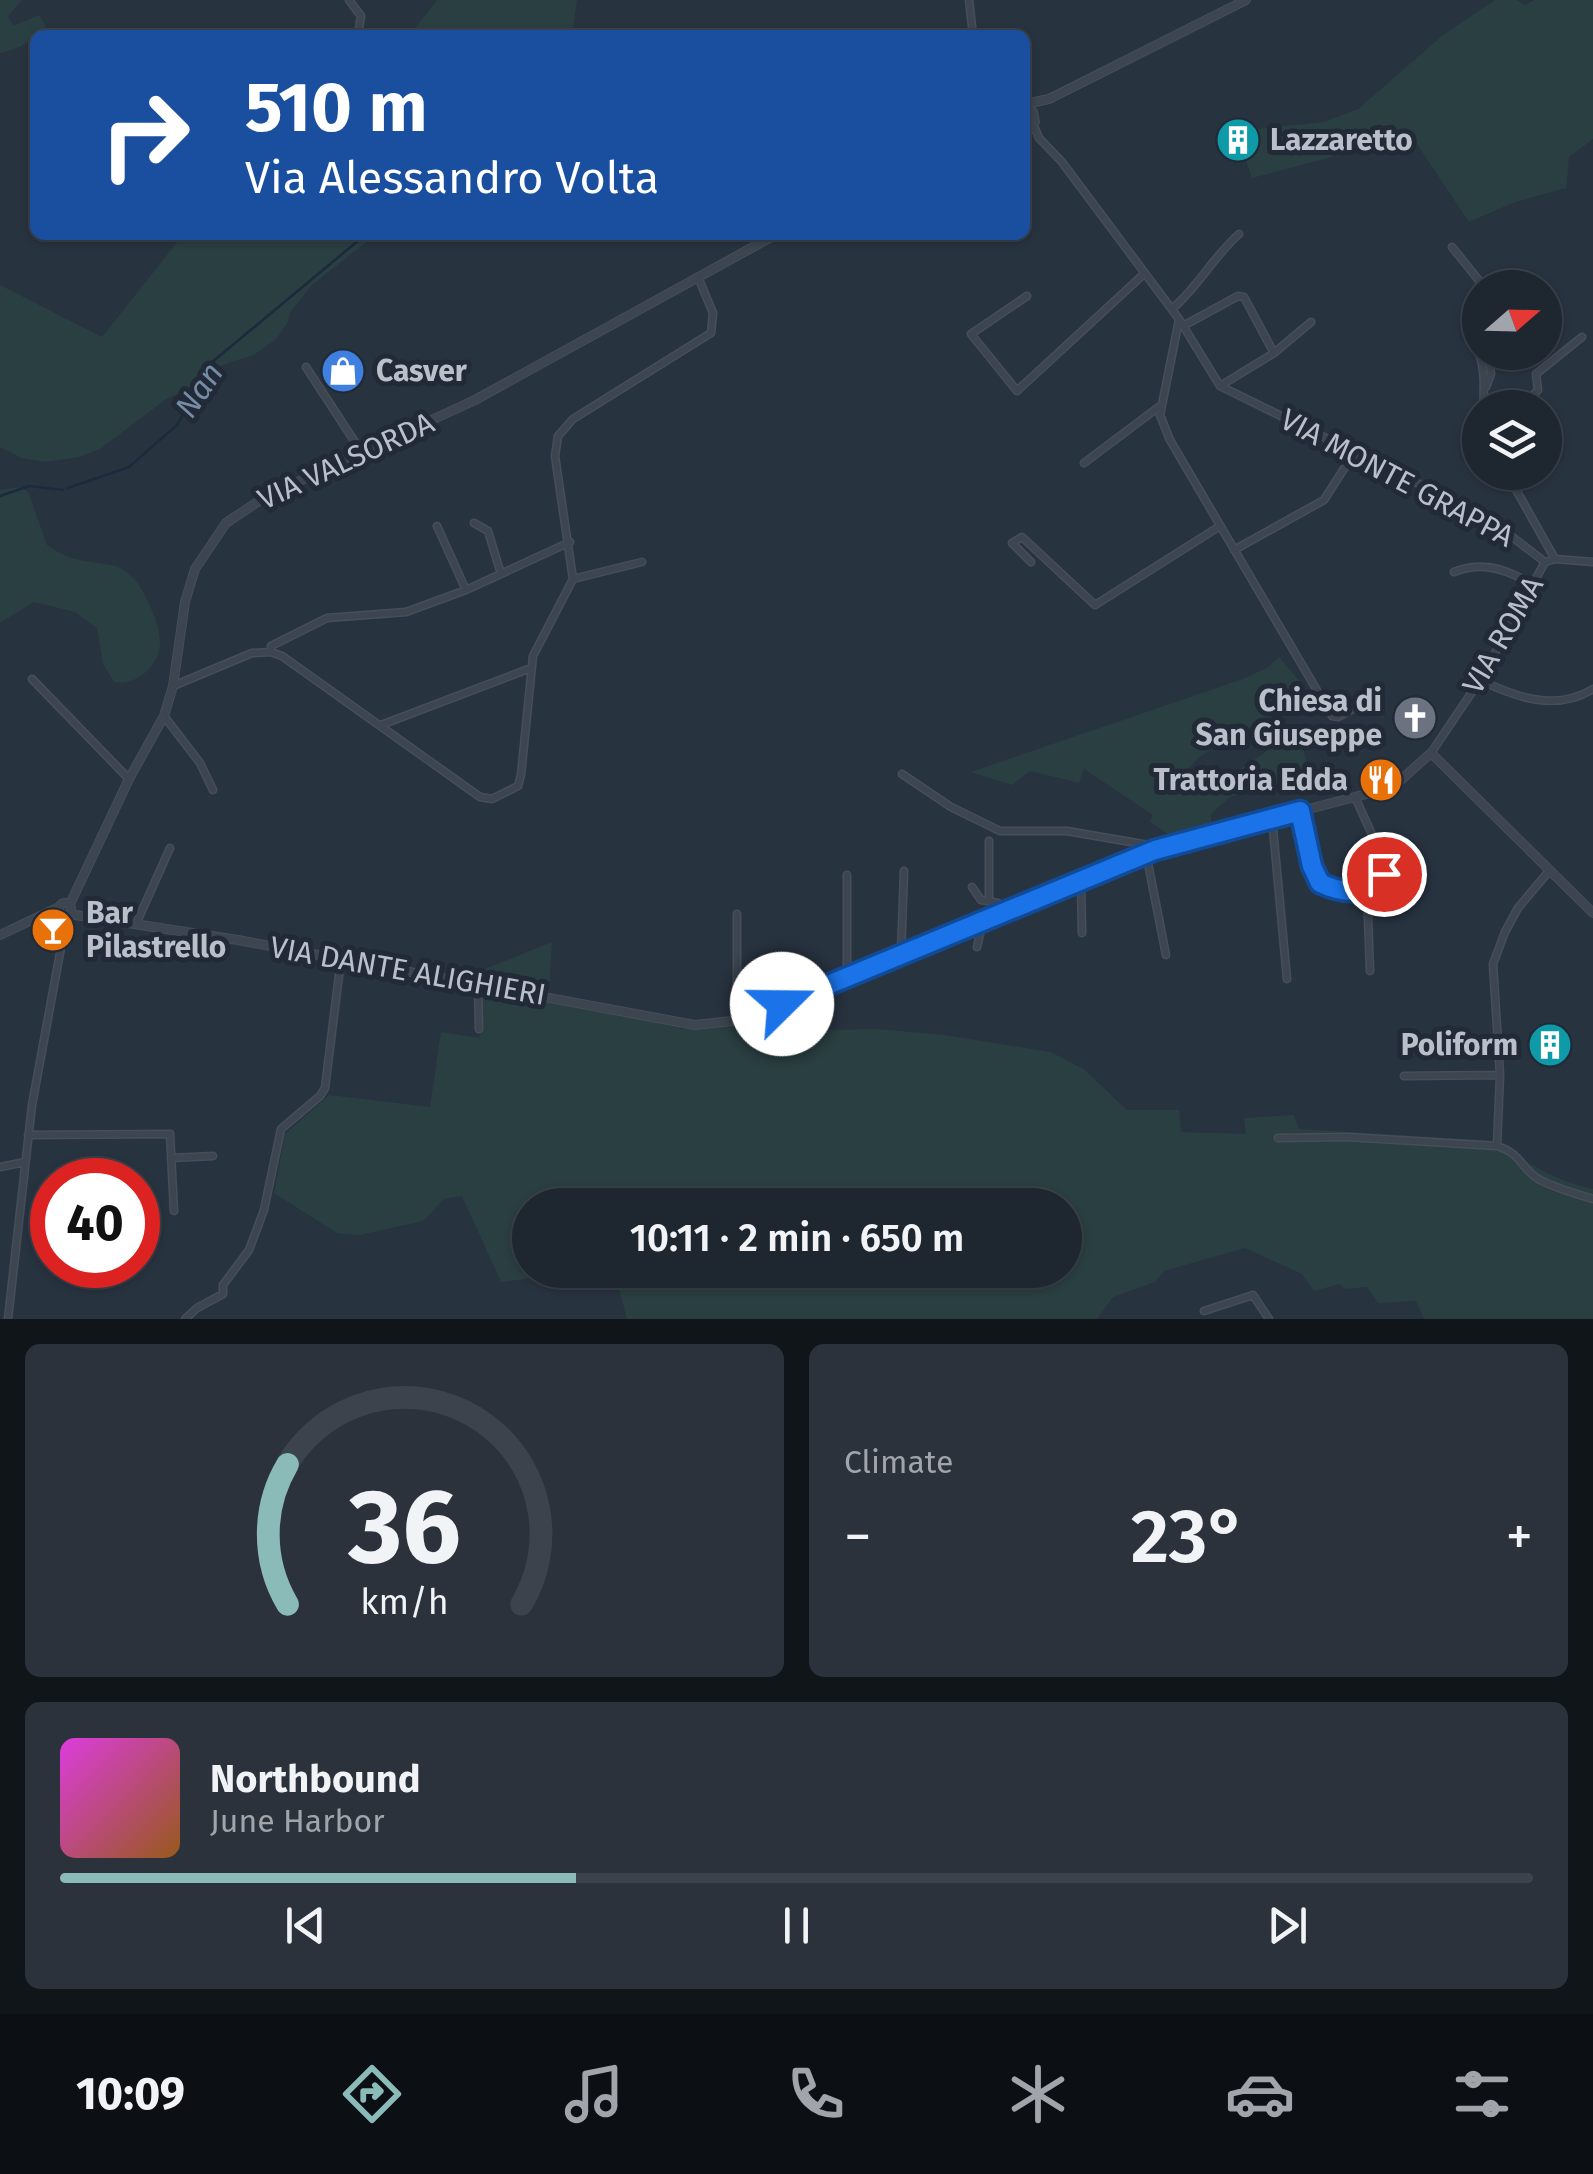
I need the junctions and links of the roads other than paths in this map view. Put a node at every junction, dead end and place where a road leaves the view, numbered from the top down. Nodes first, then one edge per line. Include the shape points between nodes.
1 (349, 0) edge
2 (969, 0) edge
3 (1246, 0) edge
4 (359, 30) edge
5 (973, 30) edge
6 (1049, 99) junction
7 (1030, 103) edge
8 (1030, 113) edge
9 (1034, 121) junction
10 (1030, 128) edge
11 (1030, 138) edge
12 (1044, 143) junction
13 (1240, 234) dead end
14 (766, 240) edge
15 (1452, 246) dead end
16 (1470, 270) edge
17 (1145, 273) junction
18 (698, 277) junction
19 (1027, 296) dead end
20 (1172, 309) junction
21 (1312, 322) dead end
22 (1181, 323) junction
23 (1582, 338) dead end
24 (1274, 353) junction
25 (306, 367) dead end
26 (1220, 386) junction
27 (1538, 390) edge
28 (1161, 405) junction
29 (362, 453) junction
30 (1354, 453) junction
31 (1084, 463) dead end
32 (1518, 490) edge
33 (474, 523) dead end
34 (438, 526) dead end
35 (1220, 526) junction
36 (570, 542) junction
37 (1234, 550) junction
38 (1555, 559) junction
39 (642, 562) dead end
40 (1031, 562) dead end
41 (1546, 562) junction
42 (1593, 562) edge
43 (1454, 572) dead end
44 (500, 574) junction
45 (573, 578) junction
46 (1522, 580) dead end
47 (466, 590) junction
48 (271, 652) junction
49 (531, 668) junction
50 (32, 679) dead end
51 (1480, 680) junction
52 (173, 686) junction
53 (1593, 690) edge
54 (1364, 703) dead end
55 (164, 716) junction
56 (380, 726) junction
57 (1431, 753) junction
58 (902, 774) dead end
59 (129, 780) junction
60 (213, 790) dead end
61 (1355, 797) junction
62 (1300, 811) junction
63 (1272, 818) junction
64 (988, 841) dead end
65 (170, 848) dead end
66 (1162, 848) junction
67 (1146, 853) junction
68 (904, 871) dead end
69 (1549, 871) junction
70 (847, 875) dead end
71 (1081, 881) junction
72 (972, 887) dead end
73 (1367, 890) junction
74 (988, 901) junction
75 (65, 910) junction
76 (1004, 912) junction
77 (1593, 913) edge
78 (738, 914) dead end
79 (983, 921) junction
80 (136, 924) junction
81 (1082, 933) dead end
82 (0, 935) edge
83 (977, 948) dead end
84 (901, 954) junction
85 (1166, 955) dead end
86 (777, 957) dead end
87 (341, 958) junction
88 (1370, 972) dead end
89 (848, 977) junction
90 (1286, 980) dead end
91 (478, 983) junction
92 (780, 1004) junction
93 (725, 1023) joint
94 (479, 1029) dead end
95 (1500, 1075) junction
96 (1404, 1076) dead end
97 (28, 1135) junction
98 (1278, 1138) dead end
99 (1497, 1146) junction
100 (213, 1156) dead end
101 (171, 1158) junction
102 (25, 1162) junction
103 (0, 1167) edge
104 (1593, 1199) edge
105 (174, 1212) dead end
106 (1204, 1311) dead end
107 (8, 1319) edge
108 (186, 1319) edge
109 (1270, 1319) edge

1 - 4 street via 361,16
2 - 5 street
3 - 6 street
6 - 7 street
6 - 9 street
8 - 9 street
9 - 10 street
9 - 12 street
11 - 12 street
12 - 17 street
13 - 20 street
14 - 18 street, VIA VALSORDA
15 - 16 street
17 - 19 street via 1016,391 971,334
17 - 20 street
18 - 29 street, VIA VALSORDA via 476,400
18 - 36 street via 713,312 711,333 573,419 558,436 555,456
20 - 22 street
21 - 24 street
22 - 24 street via 1240,295
22 - 26 street
22 - 28 street
23 - 27 street via 1536,374
24 - 26 street
25 - 29 street
26 - 30 street, VIA MONTE GRAPPA
28 - 31 street
28 - 35 street via 1170,440
29 - 52 street, VIA VALSORDA via 265,496 226,524 195,569
30 - 37 street via 1324,500
30 - 41 street, VIA MONTE GRAPPA via 1477,516
32 - 38 street
33 - 44 street via 488,531
34 - 47 street
35 - 37 street
35 - 40 street via 1095,605 1022,536 1012,543
36 - 44 street
36 - 45 street
37 - 54 street via 1332,716
38 - 41 street
38 - 42 street
39 - 45 street
41 - 51 street, VIA ROMA
43 - 46 street via 1492,566
44 - 47 street
45 - 49 street
47 - 48 street via 406,612 327,618 284,637
48 - 52 street via 252,653
48 - 56 street
49 - 56 street
49 - 56 street via 522,775 506,794 480,797
50 - 59 street
51 - 53 street via 1512,696 1554,702
51 - 57 street, VIA ROMA
52 - 55 street, VIA VALSORDA
55 - 59 street, VIA VALSORDA
55 - 60 street
57 - 61 street, VIA ROMA via 1393,786
57 - 69 street
58 - 66 street via 1000,831 1067,831
59 - 75 street, VIA VALSORDA
61 - 62 street, VIA ROMA
61 - 73 street via 1384,874
62 - 63 street, VIA ROMA
62 - 73 street via 1320,883
63 - 66 street, VIA ROMA
63 - 90 street
64 - 74 street
65 - 80 street
66 - 67 street, VIA ROMA
67 - 71 street, VIA ROMA
67 - 85 street
68 - 84 street
69 - 77 street
69 - 95 street via 1518,908 1494,964
70 - 89 street
71 - 76 street, VIA ROMA
71 - 81 street
72 - 74 street
73 - 88 street
74 - 76 street
75 - 80 street, VIA DANTE ALIGHIERI
75 - 82 street
75 - 97 street
76 - 79 street, VIA ROMA
78 - 92 street via 737,992
79 - 83 street
79 - 84 street, VIA ROMA
80 - 87 street, VIA DANTE ALIGHIERI
84 - 89 street, VIA ROMA
86 - 92 street
87 - 91 street, VIA DANTE ALIGHIERI
87 - 108 street via 324,1088 281,1129 264,1210 223,1294
89 - 92 street, VIA ROMA
91 - 93 street, VIA DANTE ALIGHIERI via 695,1025
91 - 94 street
92 - 93 street, VIA ROMA
95 - 96 street
95 - 99 street
97 - 101 street via 170,1134
97 - 102 street
98 - 99 street
99 - 104 street via 1516,1152 1540,1180
100 - 101 street
101 - 105 street
102 - 103 street
102 - 107 street
106 - 109 street via 1253,1295

